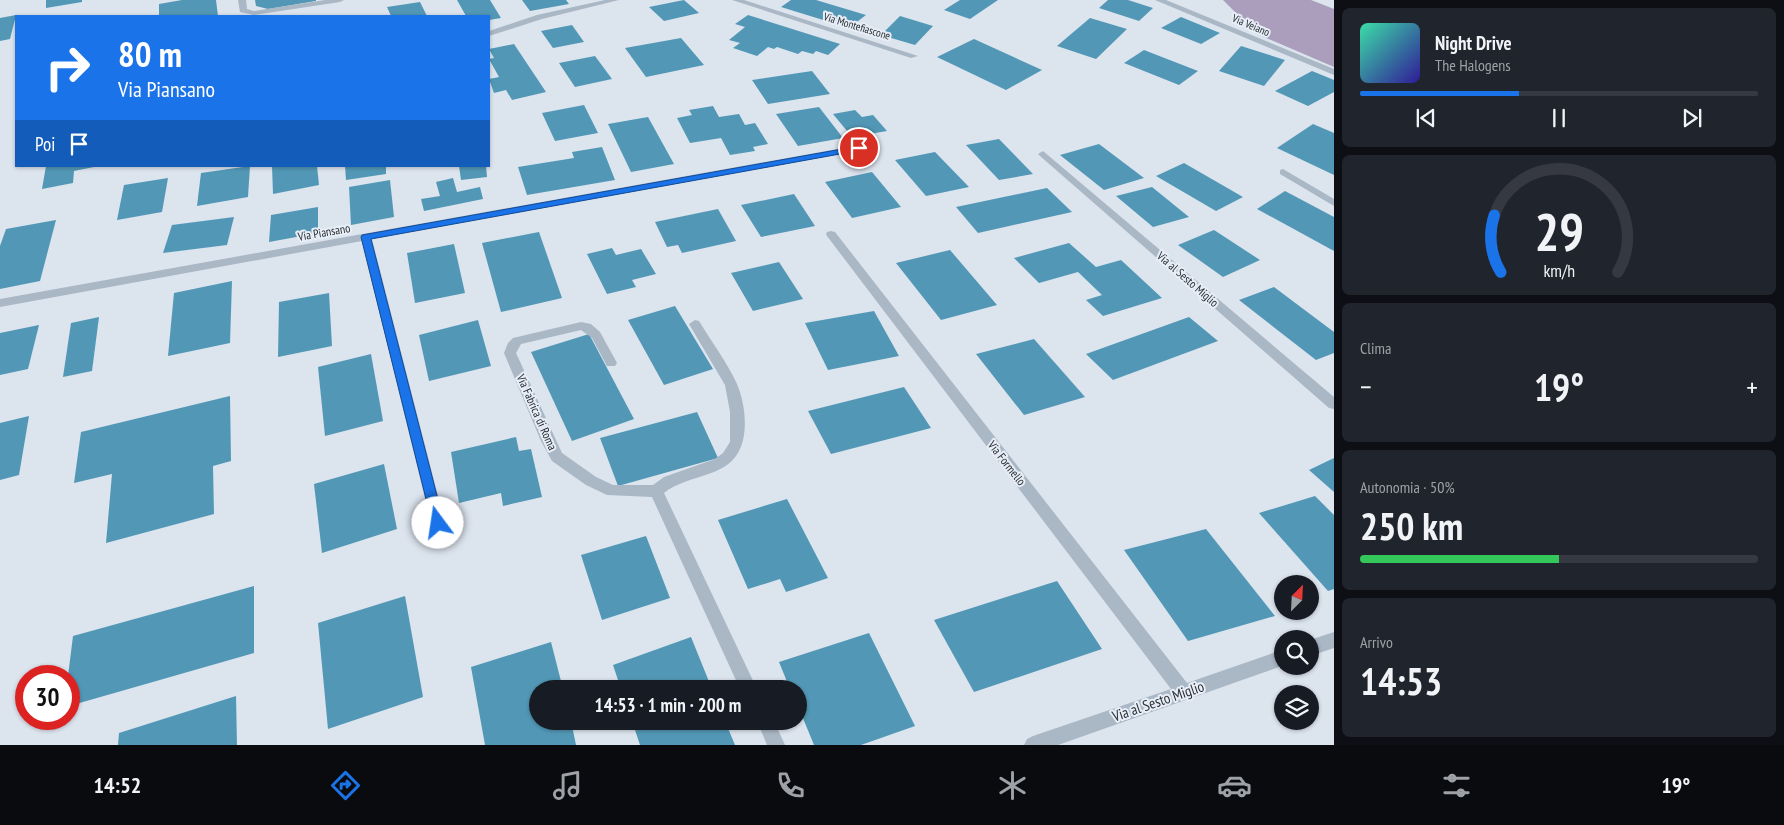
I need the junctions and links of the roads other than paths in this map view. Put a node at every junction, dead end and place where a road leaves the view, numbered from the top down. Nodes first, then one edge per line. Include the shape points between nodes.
1 (242, 0) edge
2 (340, 0) edge
3 (615, 0) edge
4 (736, 0) edge
5 (1159, 0) edge
6 (490, 34) edge
7 (914, 56) dead end
8 (1334, 72) edge
9 (859, 148) dead end
10 (1043, 154) dead end
11 (1283, 172) dead end
12 (1334, 203) edge
13 (831, 234) dead end
14 (366, 237) junction
15 (0, 303) edge
16 (695, 324) dead end
17 (611, 364) dead end
18 (1334, 404) edge
19 (656, 491) junction
20 (438, 523) dead end
21 (1334, 640) edge
22 (1319, 645) edge
23 (1274, 661) edge
24 (745, 680) edge
25 (1184, 692) junction
26 (769, 730) edge
27 (776, 745) edge
28 (1033, 745) edge

1 - 2 street via 244,11 254,14
3 - 6 street via 540,17
4 - 7 street, Via Montefiascone
5 - 8 street, Via Veiano
9 - 14 street, Via Piansano
10 - 18 street, Via al Sesto Miglio
11 - 12 street
13 - 25 street, Via Formello
14 - 15 street, Via Piansano
14 - 20 street
16 - 19 street via 731,385 737,412 737,442 720,464 669,481
17 - 19 street, Via Fabrica di Roma via 588,326 517,341 510,353 557,457 591,481 612,491
19 - 24 street
21 - 22 street
23 - 25 street, Via al Sesto Miglio
25 - 28 street, Via al Sesto Miglio
26 - 27 street

